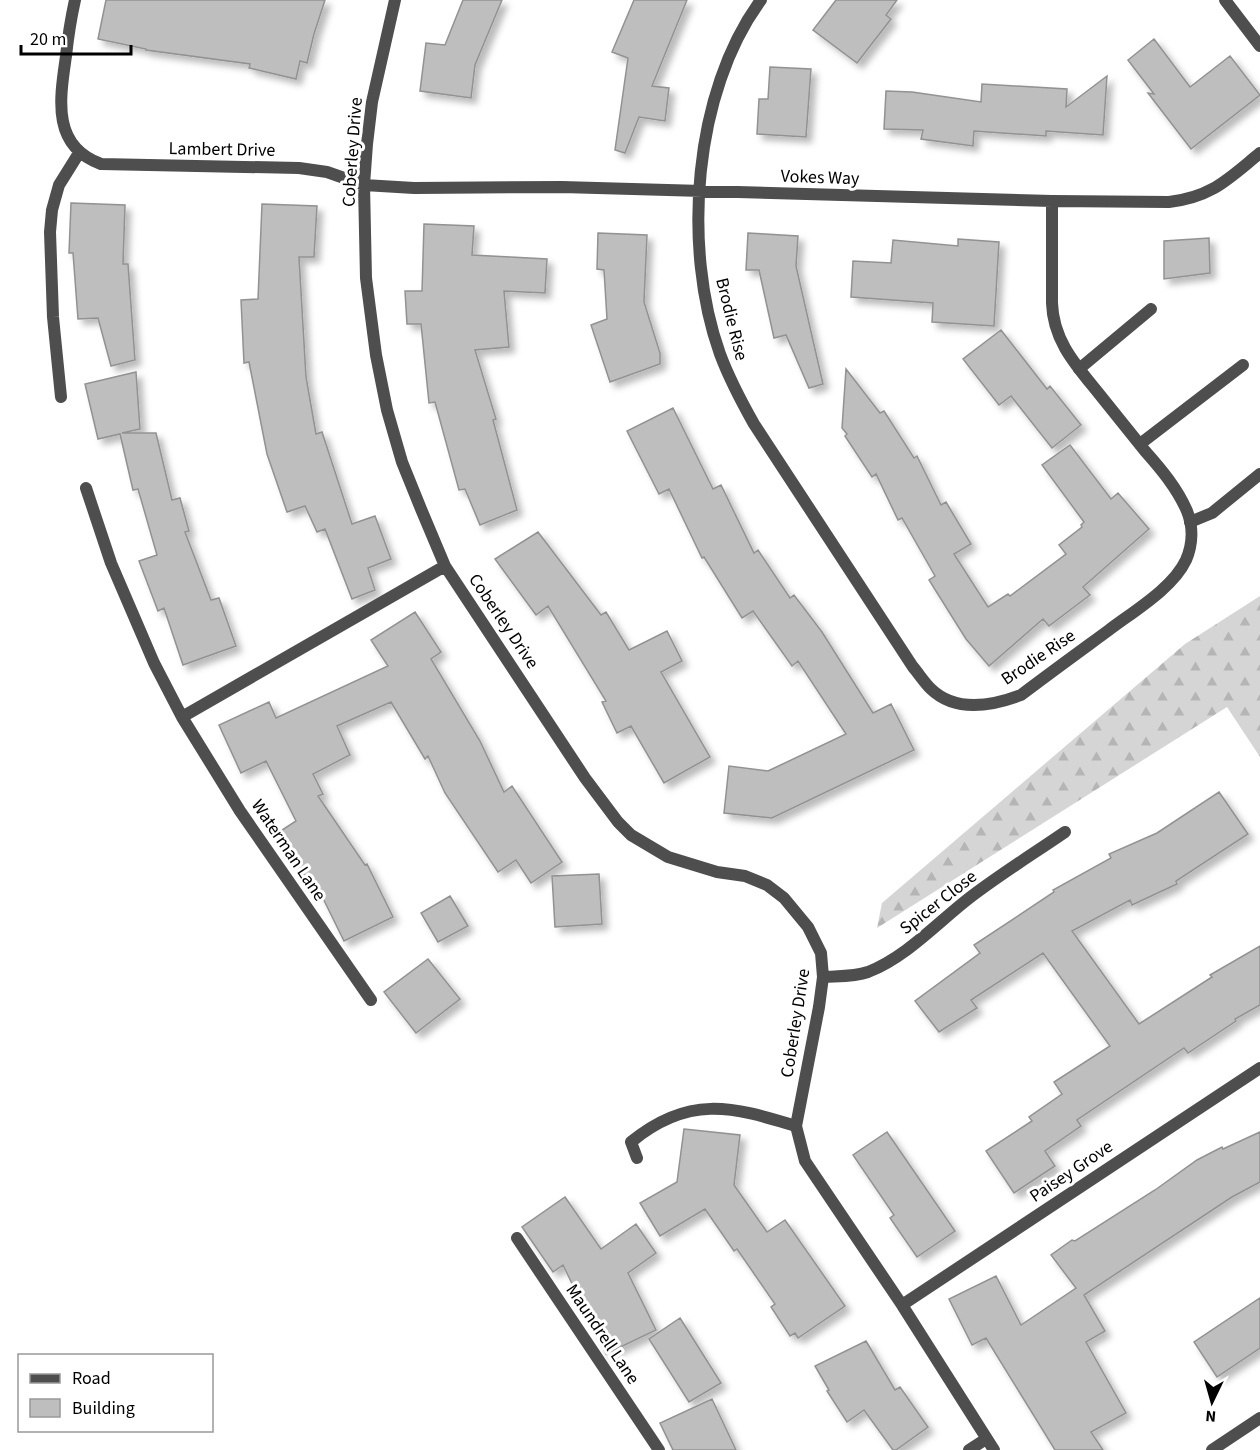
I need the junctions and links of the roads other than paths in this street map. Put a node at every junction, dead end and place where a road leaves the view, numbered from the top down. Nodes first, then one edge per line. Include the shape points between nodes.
1 (75, 0) edge
2 (395, 0) edge
3 (761, 0) edge
4 (1225, 0) edge
5 (1260, 46) edge
6 (79, 153) junction
7 (1260, 153) edge
8 (364, 185) junction
9 (700, 192) junction
10 (1052, 201) junction
11 (1151, 309) dead end
12 (1243, 365) dead end
13 (1079, 369) junction
14 (61, 397) dead end
15 (1140, 444) junction
16 (1260, 474) edge
17 (86, 488) dead end
18 (1190, 522) junction
19 (445, 566) junction
20 (182, 717) junction
21 (1065, 832) dead end
22 (823, 977) junction
23 (371, 1000) dead end
24 (1260, 1068) edge
25 (796, 1126) junction
26 (637, 1158) dead end
27 (517, 1238) dead end
28 (902, 1305) junction
29 (1260, 1418) edge
30 (986, 1439) junction
31 (659, 1450) edge
32 (969, 1450) edge
33 (994, 1450) edge
34 (1212, 1450) edge

1 - 6 street via 60,110 69,139
2 - 8 street, Coberley Drive via 372,102
3 - 9 street, Brodie Rise via 720,81 704,147
4 - 5 street
6 - 8 street, Lambert Drive via 101,164 299,168 327,172
6 - 14 street via 59,185 50,232
7 - 10 street, Vokes Way via 1223,183 1187,200
8 - 9 street, Vokes Way
8 - 19 street, Coberley Drive via 366,278 385,399 402,462
9 - 10 street, Vokes Way
9 - 18 street, Brodie Rise via 699,250 709,312 740,400 913,667 932,690 965,705 1000,703 1021,695 1154,596 1177,574 1190,546
10 - 13 street, Brodie Rise via 1052,319 1062,346
11 - 13 street
12 - 15 street
13 - 15 street, Brodie Rise
15 - 18 street, Brodie Rise via 1180,497
16 - 18 street via 1212,513
17 - 20 street, Waterman Lane via 111,563
19 - 20 street
19 - 22 street, Coberley Drive via 618,822 668,857 746,876 784,898 818,945
20 - 23 street, Waterman Lane via 240,811
21 - 22 street, Spicer Close via 883,964 867,972
22 - 25 street, Coberley Drive
24 - 28 street, Paisey Grove
25 - 26 street via 731,1109 708,1108 678,1114 649,1127 631,1142
25 - 28 street, Coberley Drive via 805,1161
27 - 31 street, Maundrell Lane
28 - 30 street, Coberley Drive
29 - 34 street
30 - 32 street
30 - 33 street, Coberley Drive

